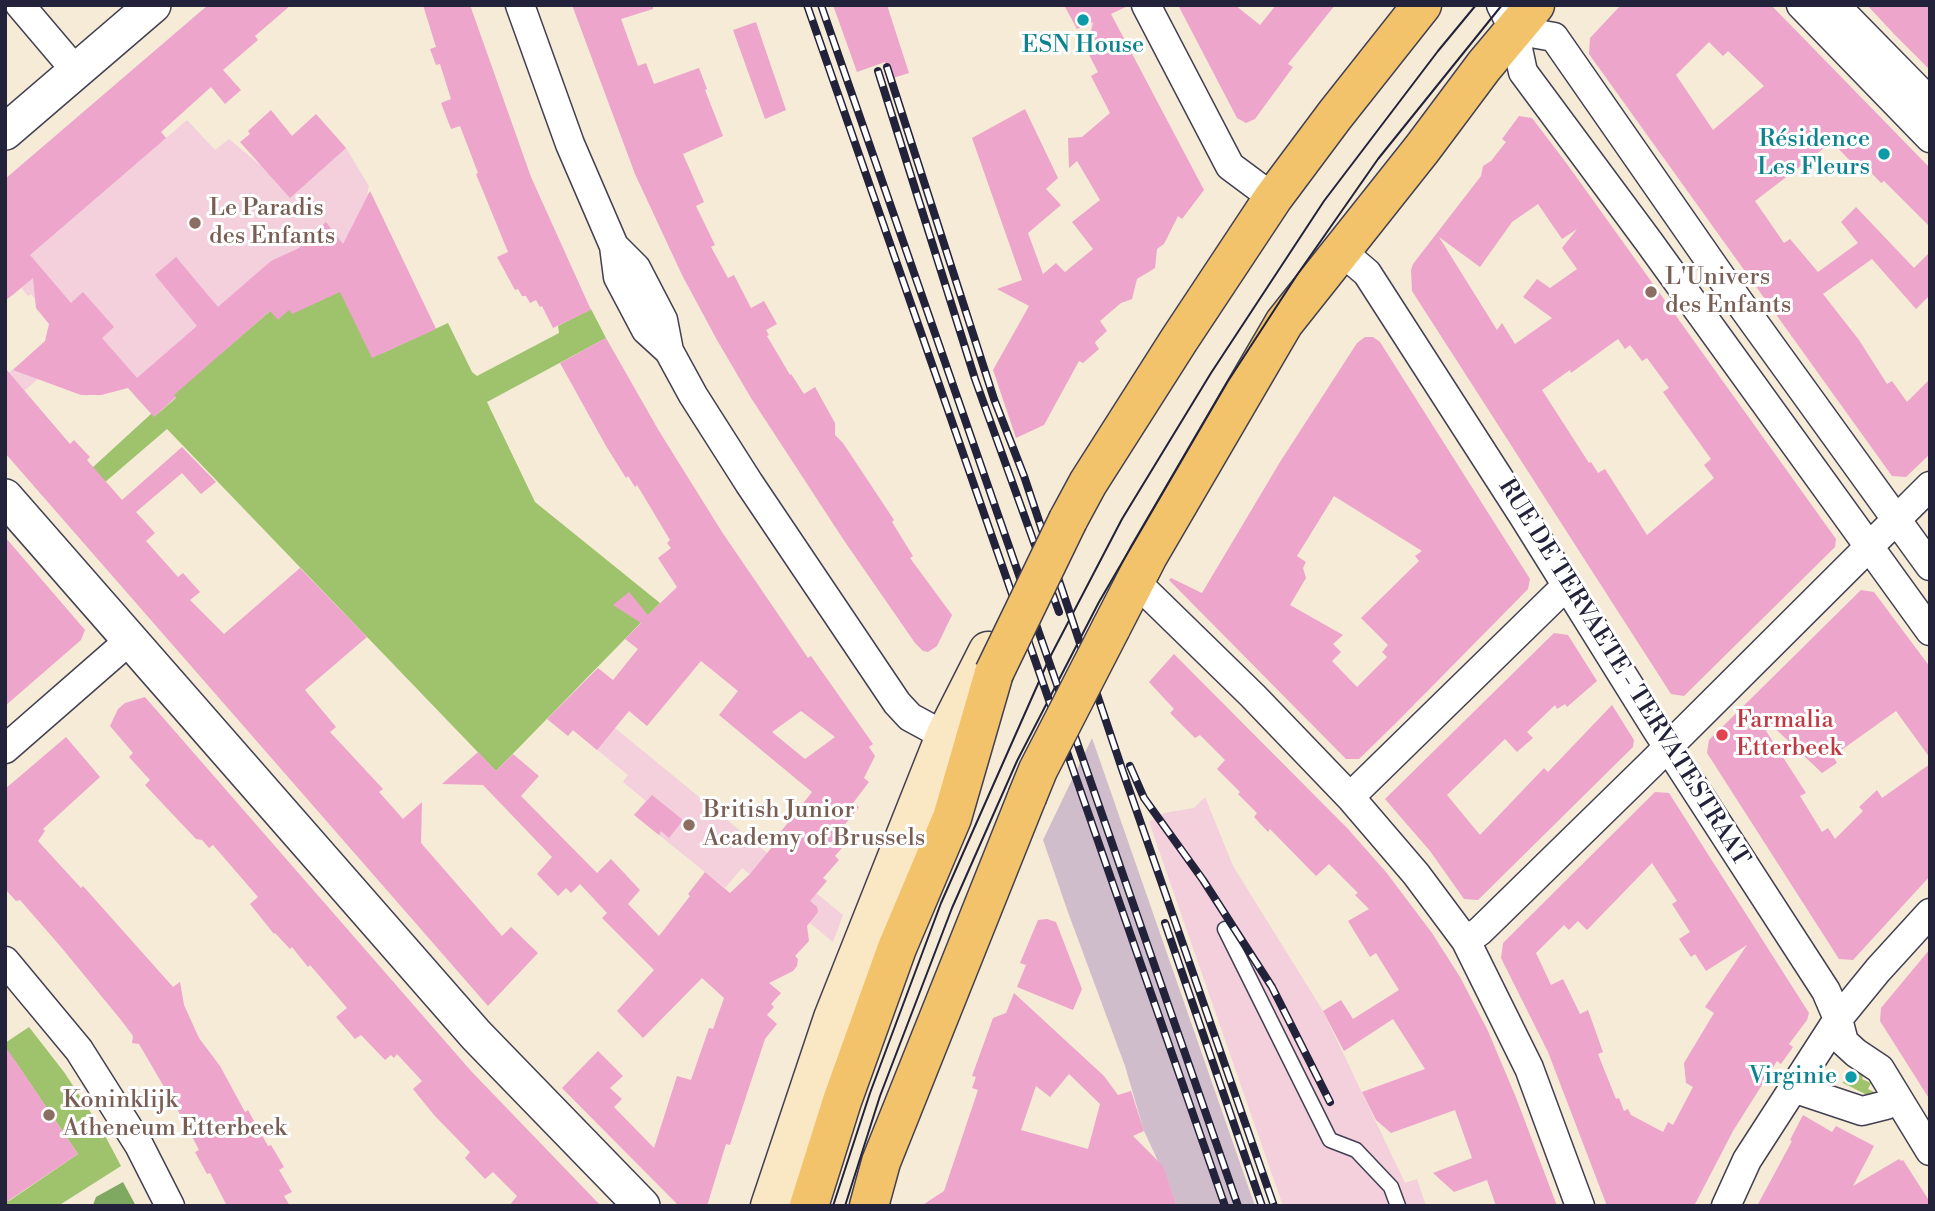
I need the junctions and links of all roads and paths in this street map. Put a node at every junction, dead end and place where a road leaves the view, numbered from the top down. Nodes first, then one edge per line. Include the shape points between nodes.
1 (20, 5) edge
2 (153, 5) edge
3 (520, 5) edge
4 (1146, 5) edge
5 (1422, 5) edge
6 (1801, 5) edge
7 (1835, 5) edge
8 (1517, 14) edge
9 (76, 71) junction
10 (1930, 102) edge
11 (5, 132) edge
12 (1930, 138) edge
13 (1273, 198) junction
14 (1681, 219) junction
15 (1649, 242) junction
16 (1340, 250) junction
17 (1930, 486) edge
18 (5, 497) edge
19 (1896, 519) junction
20 (1869, 547) junction
21 (1930, 566) edge
22 (1135, 581) junction
23 (1567, 585) junction
24 (1930, 631) edge
25 (131, 639) junction
26 (991, 662) junction
27 (945, 736) junction
28 (1669, 746) junction
29 (5, 749) edge
30 (1350, 797) junction
31 (1930, 913) edge
32 (1225, 929) dead end
33 (1466, 941) junction
34 (5, 961) edge
35 (1839, 1019) junction
36 (1793, 1088) junction
37 (1898, 1098) junction
38 (1930, 1151) edge
39 (170, 1206) edge
40 (642, 1206) edge
41 (770, 1206) edge
42 (809, 1206) edge
43 (869, 1206) edge
44 (1398, 1206) edge
45 (1580, 1206) edge
46 (1726, 1206) edge

1 - 9 street
2 - 9 street
3 - 27 street via 570,144 614,246 618,277 646,330 669,351 749,483 897,703 910,717
4 - 13 street via 1230,166
5 - 13 main road
6 - 12 street
7 - 10 street
8 - 14 street via 1553,37
8 - 15 street via 1523,72
8 - 16 main road via 1422,149
9 - 11 street
13 - 26 main road, bridge via 1078,501
14 - 15 street
14 - 19 street
15 - 20 street
16 - 22 main road via 1284,323
16 - 23 street, RUE DE TERVAETE - TERVATESTRAAT via 1367,273
17 - 19 street
18 - 25 street
19 - 20 street
19 - 21 street
20 - 24 street
20 - 28 street
22 - 30 street
22 - 43 main road, bridge via 1038,771 881,1162
23 - 28 street, RUE DE TERVAETE - TERVATESTRAAT
23 - 30 street
25 - 29 street
25 - 40 street via 476,1035
26 - 27 main road
26 - 42 main road via 952,818 897,948
27 - 41 main road via 833,1018
28 - 33 street
28 - 35 street, RUE DE TERVAETE - TERVATESTRAAT via 1826,991
30 - 33 street
31 - 35 street
32 - 44 lane via 1330,1140 1356,1150 1391,1187
33 - 45 street via 1529,1068
34 - 39 street via 79,1050 139,1145
35 - 36 street
35 - 37 street, RUE DE TERVAETE - TERVATESTRAAT via 1844,1042 1880,1069
36 - 37 street via 1861,1111
36 - 46 street via 1747,1160
37 - 38 street, RUE DE TERVAETE - TERVATESTRAAT

